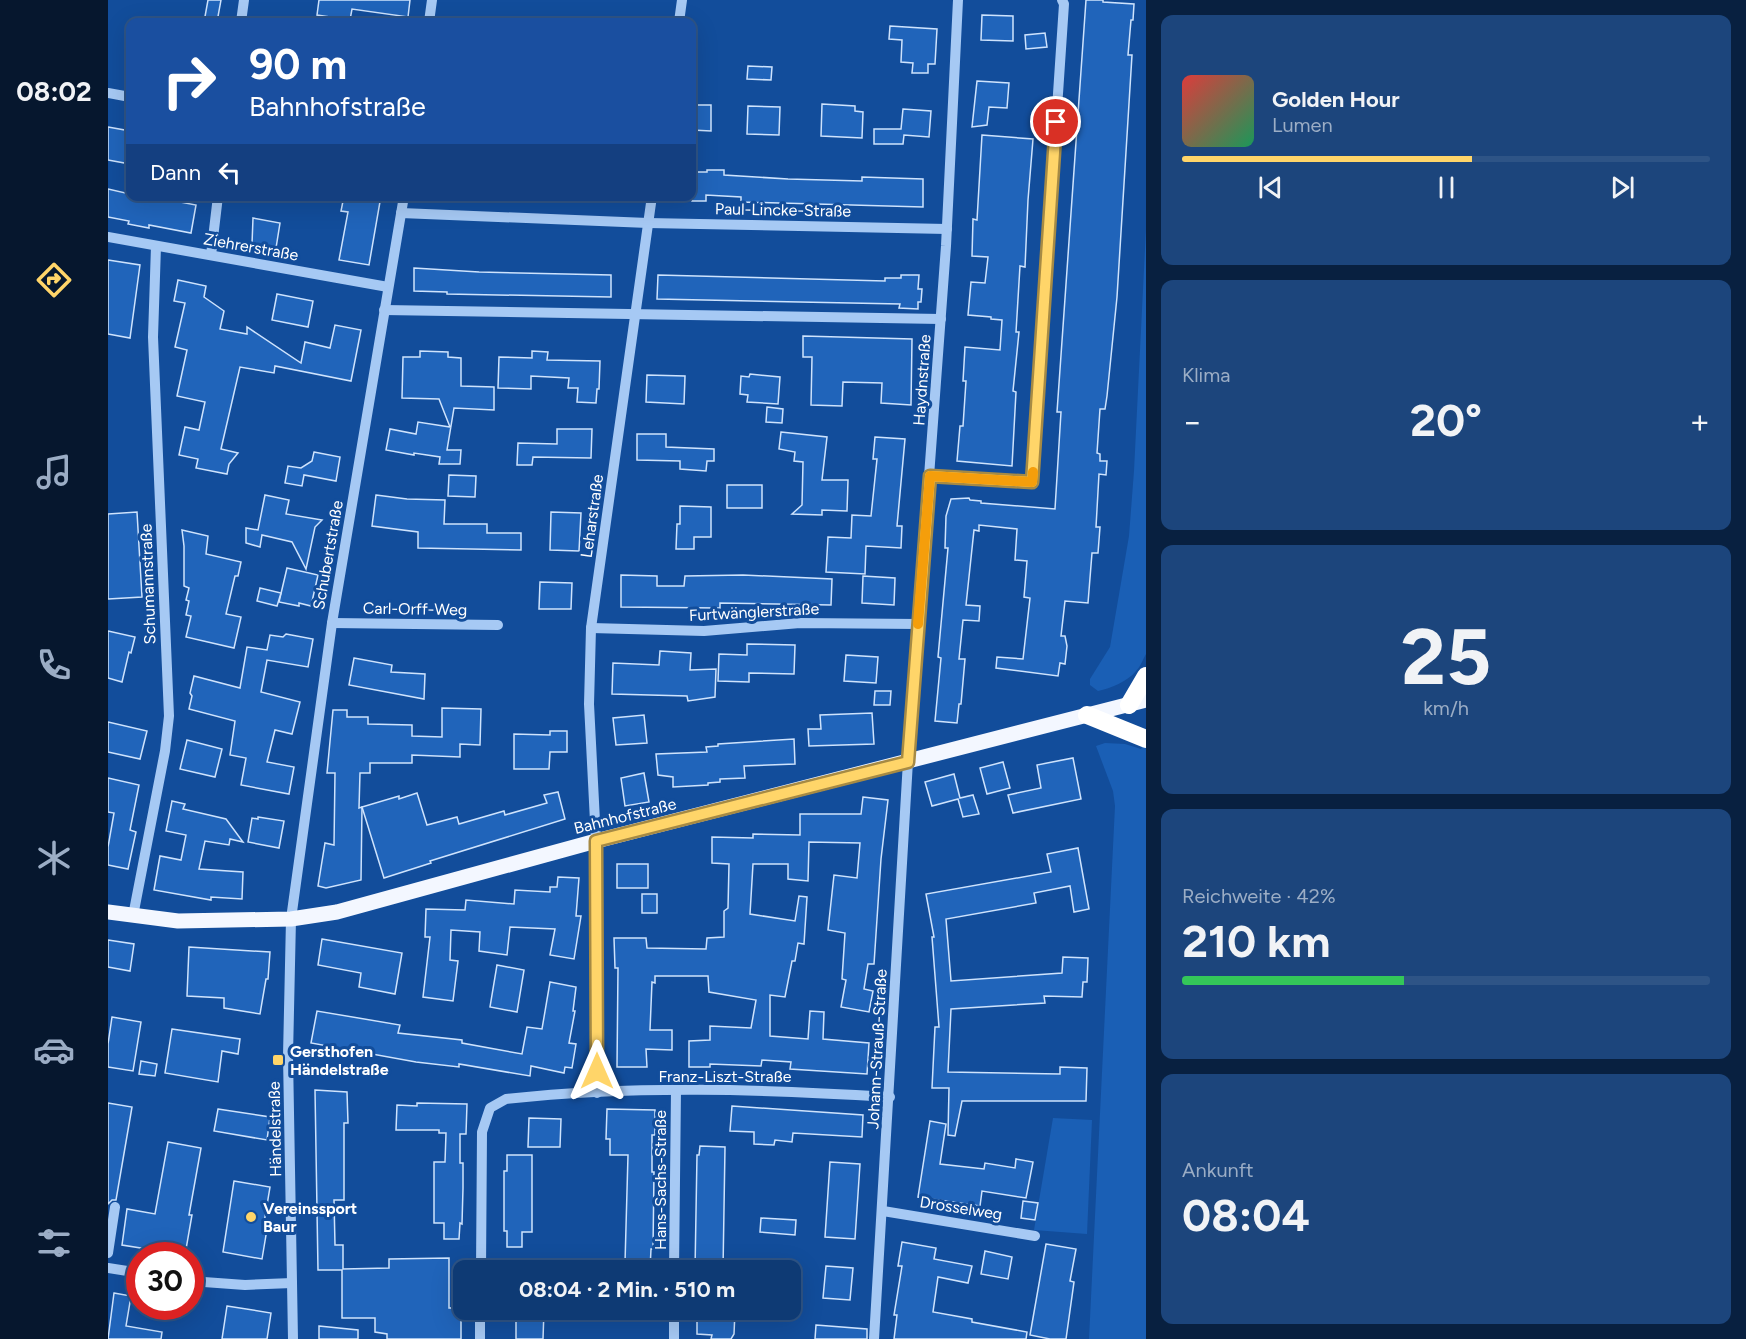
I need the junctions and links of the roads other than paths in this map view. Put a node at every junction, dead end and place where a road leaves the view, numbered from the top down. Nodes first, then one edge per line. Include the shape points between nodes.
1 (244, 0) edge
2 (432, 0) edge
3 (682, 0) edge
4 (958, 0) edge
5 (1062, 0) edge
6 (242, 18) edge
7 (430, 18) edge
8 (680, 18) edge
9 (108, 93) edge
10 (126, 96) edge
11 (217, 201) edge
12 (403, 201) edge
13 (651, 201) edge
14 (401, 213) junction
15 (648, 223) junction
16 (947, 229) junction
17 (108, 237) edge
18 (156, 246) junction
19 (211, 255) junction
20 (388, 288) junction
21 (384, 310) junction
22 (636, 313) junction
23 (941, 319) junction
24 (930, 476) junction
25 (332, 623) junction
26 (918, 624) junction
27 (498, 625) dead end
28 (591, 628) junction
29 (1146, 676) edge
30 (1138, 703) edge
31 (1087, 715) junction
32 (1146, 739) edge
33 (908, 762) junction
34 (596, 841) junction
35 (108, 912) edge
36 (133, 916) junction
37 (291, 919) junction
38 (676, 1090) junction
39 (597, 1093) junction
40 (890, 1097) junction
41 (115, 1207) dead end
42 (883, 1211) junction
43 (1035, 1236) dead end
44 (108, 1253) edge
45 (481, 1260) edge
46 (674, 1260) edge
47 (108, 1268) edge
48 (126, 1271) edge
49 (204, 1282) edge
50 (292, 1283) junction
51 (480, 1320) edge
52 (674, 1320) edge
53 (293, 1339) edge
54 (480, 1339) edge
55 (674, 1339) edge
56 (874, 1339) edge

1 - 6 street
2 - 7 street
3 - 8 street
4 - 16 street, Haydnstraße
5 - 24 street via 1032,482
9 - 10 street
11 - 19 street
12 - 14 street, Schubertstraße
13 - 15 street, Leharstraße
14 - 15 street, Paul-Lincke-Straße
14 - 20 street, Schubertstraße
15 - 16 street, Paul-Lincke-Straße
15 - 22 street, Leharstraße
16 - 23 street, Haydnstraße
17 - 18 street, Ziehrerstraße
18 - 19 street, Ziehrerstraße
18 - 36 street, Schumannstraße via 153,337 170,716
19 - 20 street, Ziehrerstraße
20 - 21 street, Schubertstraße
21 - 22 street
21 - 25 street, Schubertstraße
22 - 23 street
22 - 28 street, Leharstraße
23 - 24 street, Haydnstraße
24 - 26 street, Haydnstraße
25 - 27 street, Carl-Orff-Weg
25 - 37 street, Schubertstraße
26 - 28 street, Furtwänglerstraße via 800,623 704,631
26 - 33 street, Haydnstraße
28 - 34 street, Leharstraße via 589,704
29 - 30 highway
30 - 31 main road, Bahnhofstraße
31 - 32 highway
31 - 33 main road, Bahnhofstraße
33 - 34 main road, Bahnhofstraße
33 - 40 street, Johann-Strauß-Straße
34 - 37 main road, Bahnhofstraße via 337,912
34 - 39 street, Leharstraße
35 - 36 main road, Bahnhofstraße
36 - 37 main road, Bahnhofstraße via 178,921
37 - 50 street, Händelstraße via 288,1056
38 - 39 street, Franz-Liszt-Straße
38 - 40 street, Franz-Liszt-Straße via 781,1090
38 - 46 street, Hans-Sachs-Straße
39 - 45 street, Franz-Liszt-Straße via 506,1099 490,1108 482,1132
40 - 42 street, Johann-Strauß-Straße
41 - 44 street
42 - 43 street, Drosselweg
42 - 56 street, Johann-Strauß-Straße
47 - 48 street
49 - 50 street
50 - 53 street, Händelstraße
51 - 54 street
52 - 55 street

